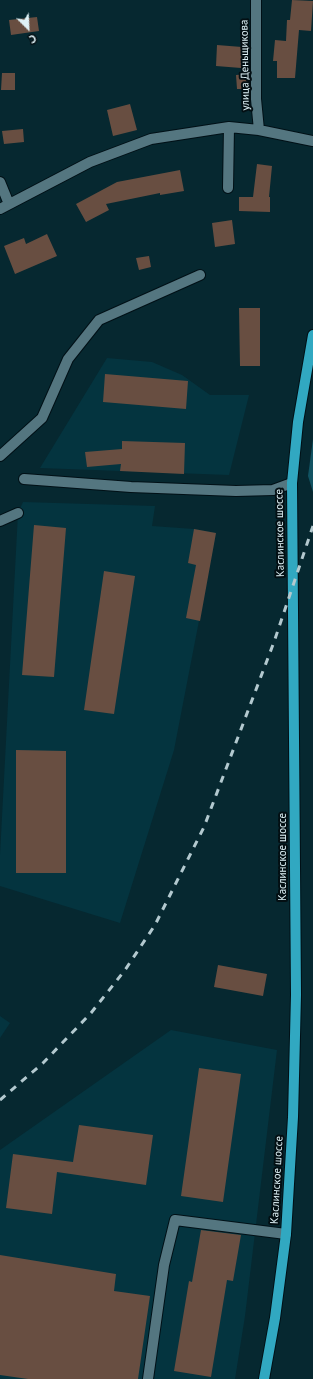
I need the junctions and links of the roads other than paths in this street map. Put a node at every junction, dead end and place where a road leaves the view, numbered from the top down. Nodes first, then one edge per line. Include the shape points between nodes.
1 (256, 0) edge
2 (229, 128) junction
3 (259, 130) junction
4 (313, 141) edge
5 (0, 182) edge
6 (228, 188) dead end
7 (9, 204) junction
8 (0, 209) edge
9 (200, 275) dead end
10 (313, 335) edge
11 (0, 456) edge
12 (24, 480) dead end
13 (292, 483) junction
14 (18, 513) dead end
15 (0, 521) edge
16 (286, 1234) junction
17 (148, 1379) edge
18 (264, 1379) edge

1 - 3 street, улица Деньщикова via 256,99
2 - 3 street
2 - 6 street
2 - 7 street via 151,139 90,162
3 - 4 street
5 - 7 street
7 - 8 street
9 - 11 street via 99,320 68,359 42,418
10 - 13 main road, Каслинское шоссе via 298,422
12 - 13 street via 236,491 273,490
13 - 16 main road, Каслинское шоссе via 296,995 293,1117
14 - 15 street
16 - 17 street via 176,1220 164,1265
16 - 18 main road, Каслинское шоссе via 276,1318

